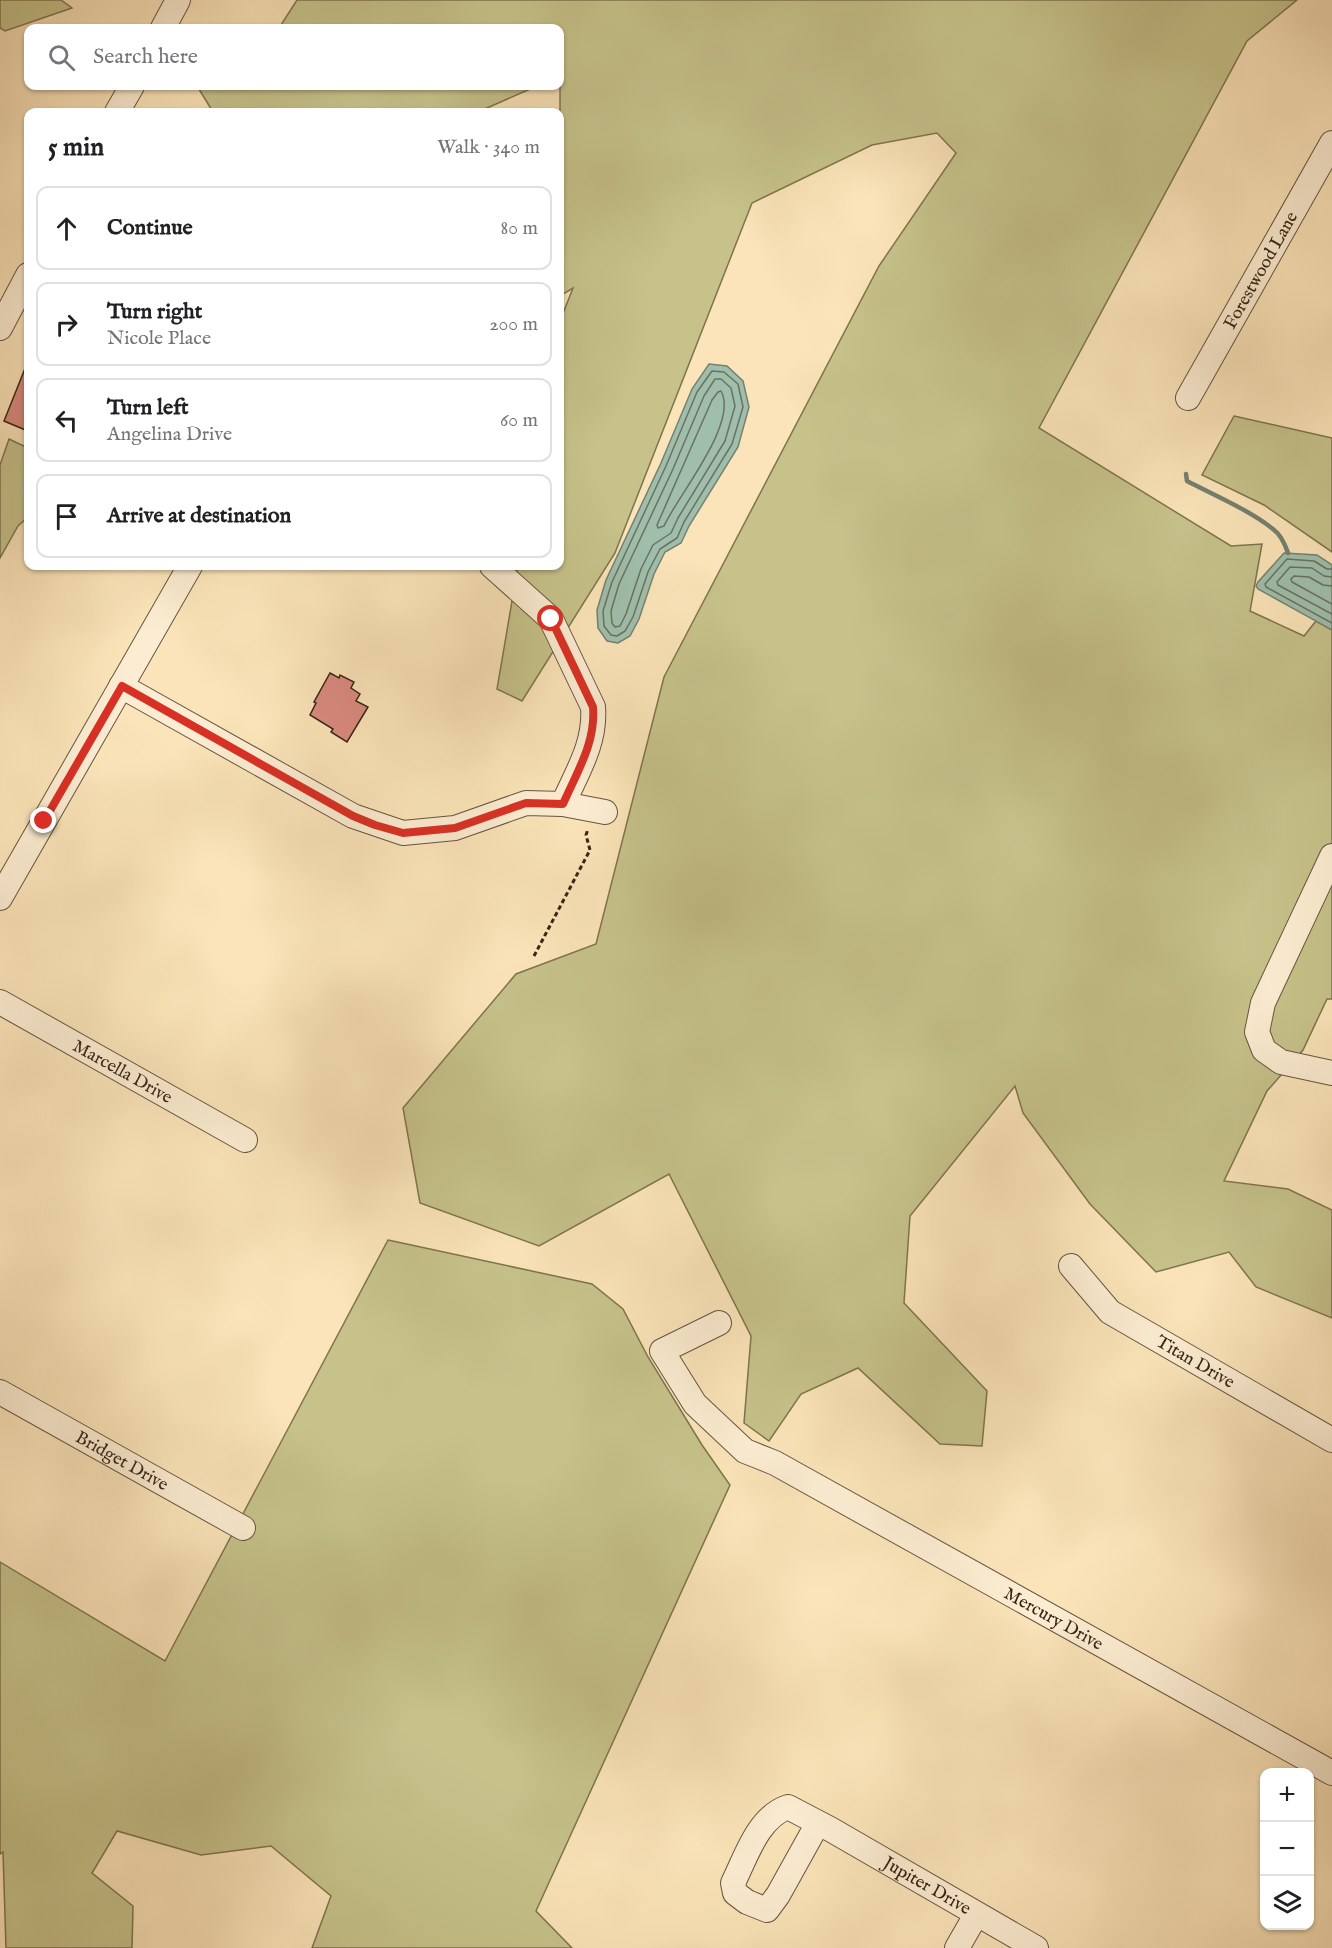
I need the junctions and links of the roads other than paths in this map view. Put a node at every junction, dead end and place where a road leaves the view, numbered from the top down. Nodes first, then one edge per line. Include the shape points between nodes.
1 (178, 0) edge
2 (165, 24) edge
3 (130, 90) edge
4 (119, 108) edge
5 (1332, 143) edge
6 (24, 283) edge
7 (0, 328) edge
8 (1188, 398) dead end
9 (188, 570) edge
10 (496, 570) edge
11 (122, 686) junction
12 (563, 804) junction
13 (599, 821) road end
14 (1332, 856) edge
15 (0, 898) edge
16 (0, 1002) edge
17 (1332, 1073) edge
18 (245, 1140) dead end
19 (1071, 1266) dead end
20 (719, 1323) dead end
21 (0, 1392) edge
22 (1332, 1440) edge
23 (243, 1528) dead end
24 (1332, 1773) edge
25 (818, 1822) dead end
26 (976, 1915) junction
27 (957, 1948) edge
28 (1036, 1948) edge

1 - 2 street
3 - 4 street
5 - 8 street, Forestwood Lane
6 - 7 street
9 - 11 street
10 - 12 street via 551,619 593,707 591,740
11 - 12 street via 353,816 403,833 455,828 526,803
11 - 15 street
12 - 13 street
14 - 17 street via 1263,1003 1257,1032 1264,1050 1281,1062
16 - 18 street, Marcella Drive
19 - 22 street, Titan Drive via 1110,1312
20 - 24 street, Mercury Drive via 662,1351 695,1404 745,1451 775,1463
21 - 23 street, Bridget Drive
25 - 26 street, Jupiter Drive
26 - 27 street
26 - 28 street, Jupiter Drive

